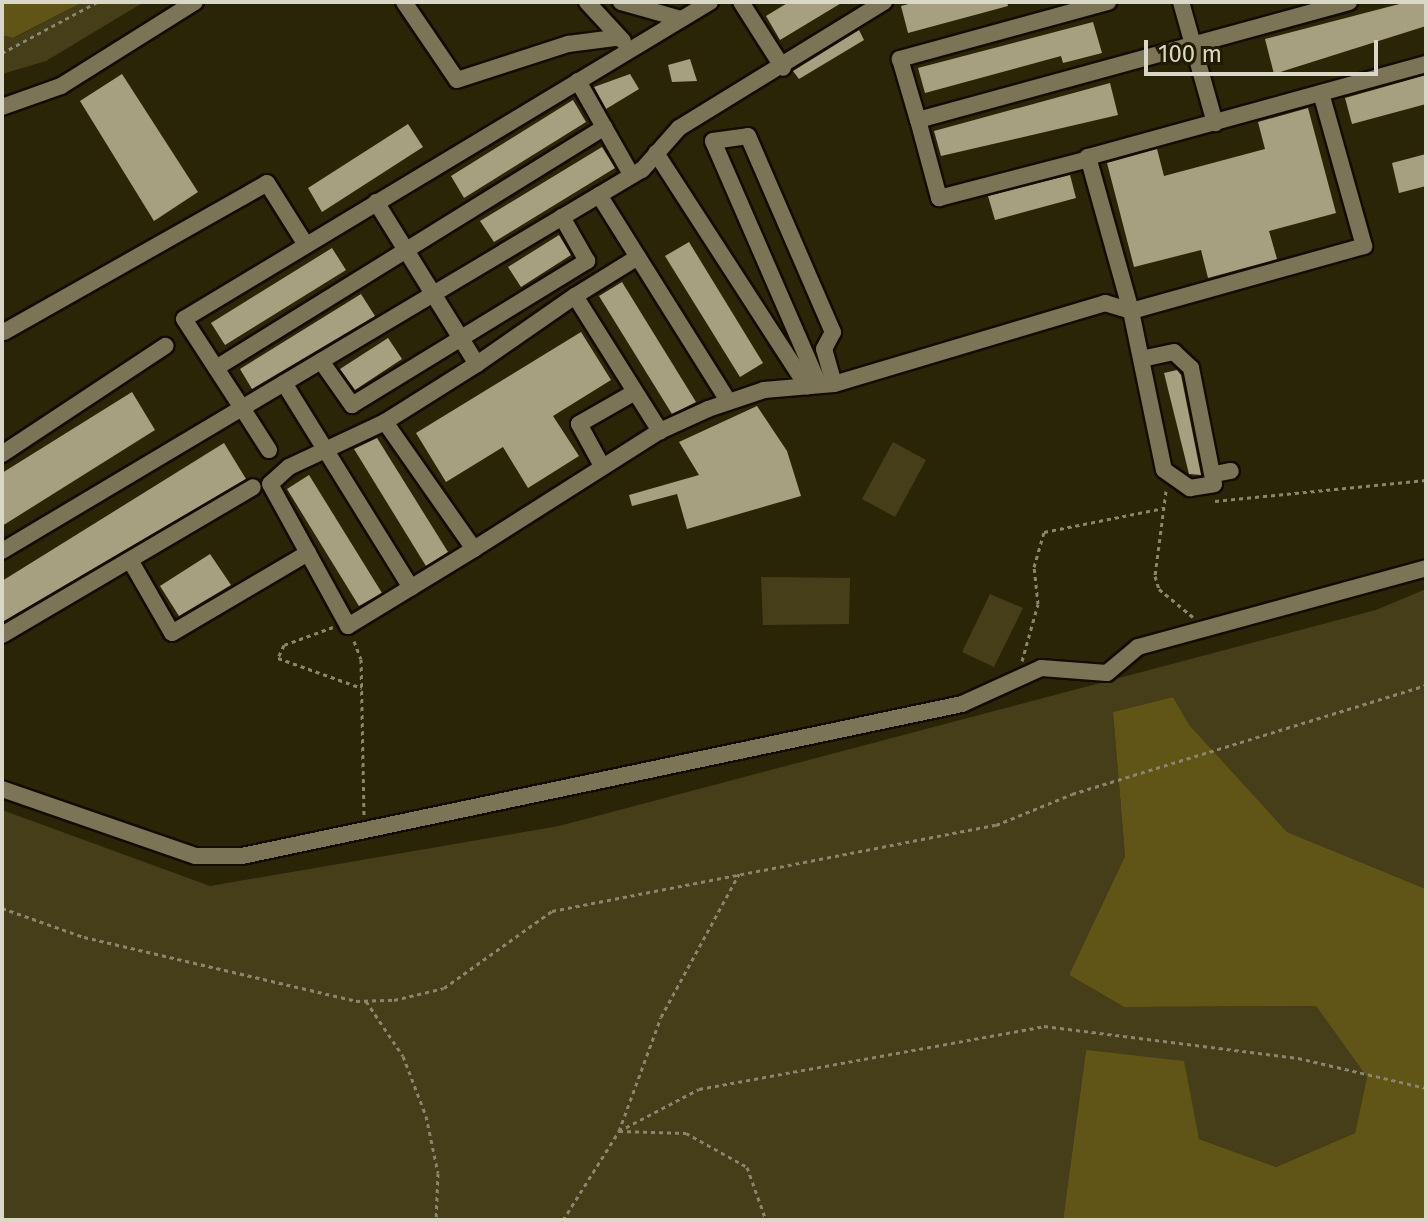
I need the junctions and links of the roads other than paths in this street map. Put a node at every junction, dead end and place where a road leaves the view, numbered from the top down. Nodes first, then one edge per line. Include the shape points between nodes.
1 (195, 2) edge
2 (404, 2) edge
3 (587, 2) edge
4 (621, 2) edge
5 (710, 2) edge
6 (741, 2) edge
7 (884, 2) edge
8 (1108, 2) edge
9 (1181, 2) edge
10 (1349, 2) edge
11 (681, 19) junction
12 (615, 38) junction
13 (637, 45) junction
14 (1193, 45) junction
15 (560, 53) dead end
16 (1426, 64) edge
17 (783, 68) junction
18 (578, 81) junction
19 (1321, 93) junction
20 (2, 107) edge
21 (918, 120) junction
22 (1215, 123) junction
23 (604, 127) junction
24 (656, 153) junction
25 (1089, 159) junction
26 (632, 176) junction
27 (599, 195) junction
28 (376, 202) junction
29 (562, 217) junction
30 (306, 245) junction
31 (407, 250) junction
32 (638, 257) junction
33 (434, 294) junction
34 (575, 296) junction
35 (1131, 311) junction
36 (4, 332) edge
37 (461, 338) junction
38 (165, 346) dead end
39 (1142, 359) junction
40 (321, 361) junction
41 (477, 364) junction
42 (216, 368) junction
43 (284, 383) junction
44 (820, 385) junction
45 (635, 392) junction
46 (729, 402) junction
47 (242, 408) junction
48 (385, 422) junction
49 (660, 431) junction
50 (269, 450) dead end
51 (328, 453) junction
52 (2, 454) edge
53 (602, 466) junction
54 (253, 487) dead end
55 (474, 549) junction
56 (2, 551) edge
57 (308, 553) junction
58 (130, 560) junction
59 (1426, 568) edge
60 (411, 588) junction
61 (2, 635) edge
62 (2, 789) edge

1 - 20 lane via 61,86
2 - 12 lane via 457,80 568,44
3 - 12 lane
4 - 11 lane
5 - 11 lane
6 - 17 lane
7 - 17 lane
8 - 21 lane via 900,59
9 - 14 lane
10 - 14 lane
11 - 13 lane
12 - 13 lane
13 - 15 lane
13 - 18 lane
14 - 21 lane
14 - 22 lane
16 - 19 lane
17 - 24 lane via 679,128
18 - 23 lane
18 - 28 lane
19 - 22 lane
19 - 35 lane via 1364,246
21 - 25 lane via 939,198
22 - 25 lane
23 - 26 lane
23 - 31 lane
24 - 26 lane
24 - 44 lane
25 - 35 lane
26 - 27 lane
27 - 29 lane
27 - 32 lane
28 - 30 lane
28 - 31 lane
29 - 33 lane
29 - 37 lane via 587,261
30 - 36 lane via 267,183
30 - 42 lane via 184,319
31 - 33 lane
31 - 42 lane
32 - 34 lane
32 - 46 lane
33 - 37 lane
33 - 40 lane
34 - 41 lane
34 - 45 lane
35 - 39 lane
35 - 44 lane via 1105,303
37 - 40 lane via 352,405
37 - 41 lane
38 - 52 lane
39 - 39 lane via 1165,479 1190,488 1214,484 1223,473 1191,368 1174,352
40 - 43 lane
41 - 48 lane
42 - 47 lane
43 - 47 lane
43 - 51 lane
44 - 44 lane via 824,349 833,332 748,136 713,141
44 - 46 lane
45 - 49 lane
45 - 53 lane via 579,424
46 - 49 lane
47 - 50 lane
47 - 56 lane
48 - 51 lane
48 - 55 lane
49 - 53 lane
51 - 57 lane via 289,467 270,484
51 - 60 lane
53 - 55 lane
54 - 58 lane
55 - 60 lane
57 - 58 lane via 172,633
57 - 60 lane via 348,626
58 - 61 lane
59 - 62 lane via 1138,647 1107,673 1041,668 962,704 363,836 196,856

